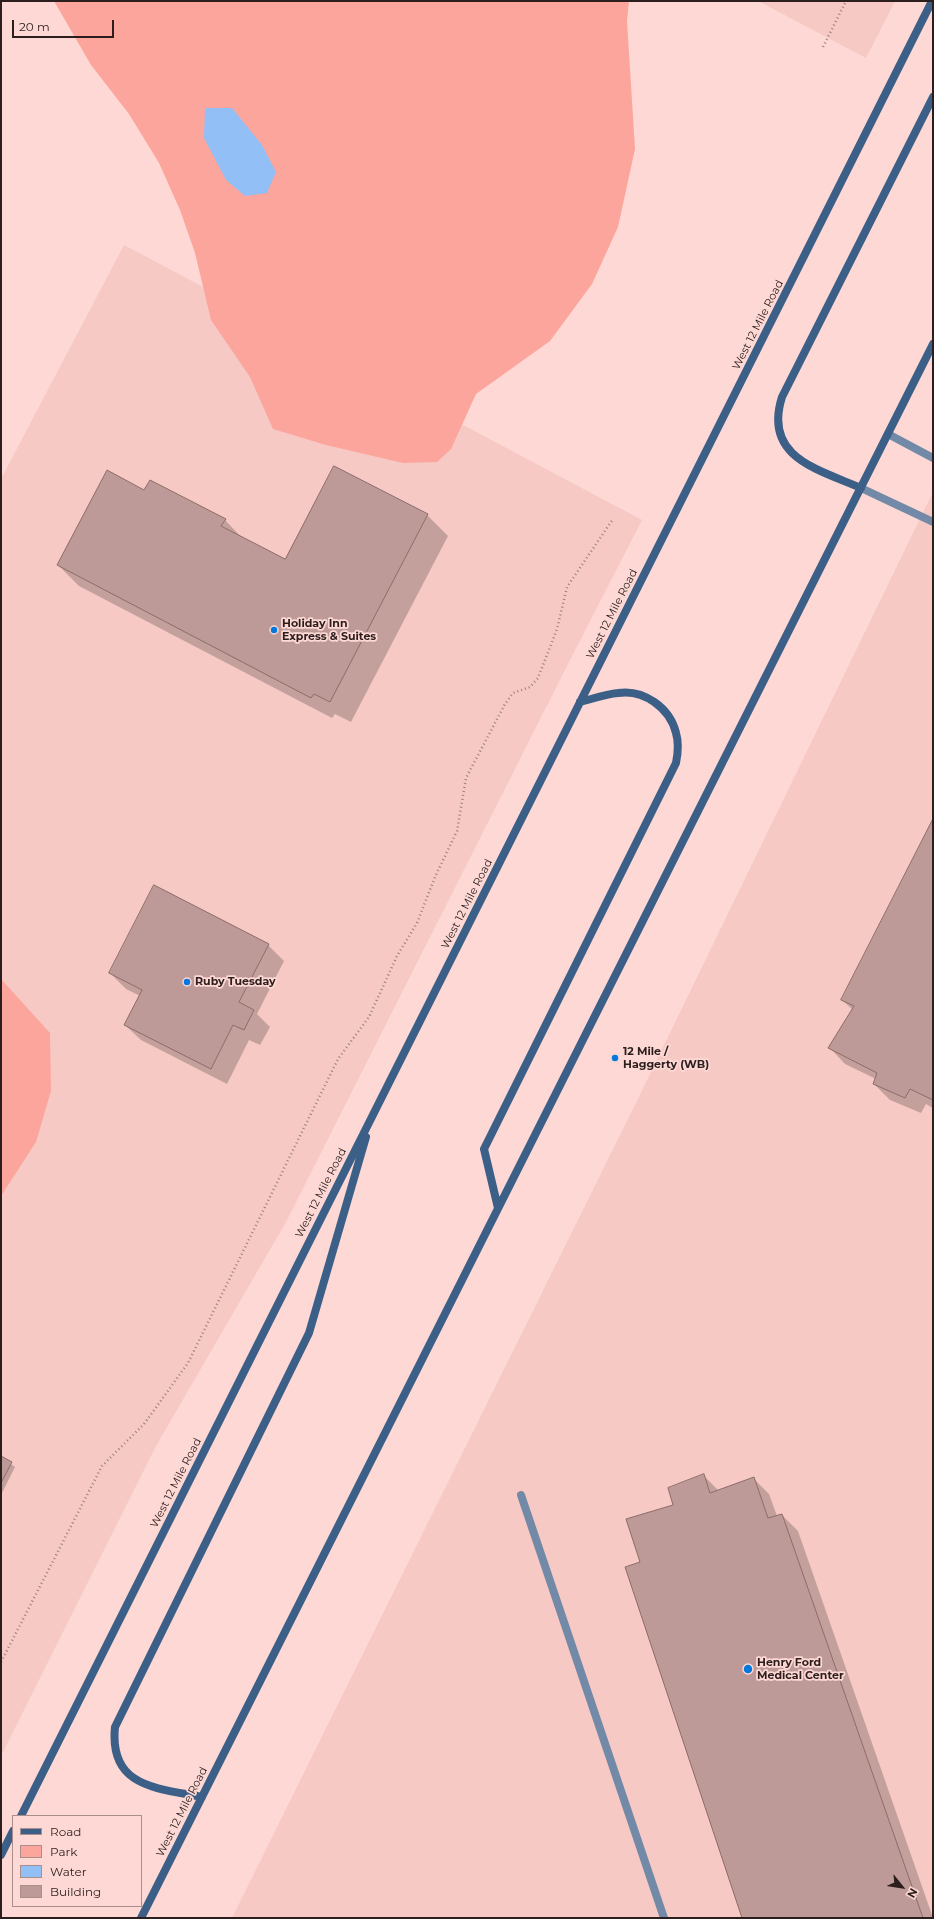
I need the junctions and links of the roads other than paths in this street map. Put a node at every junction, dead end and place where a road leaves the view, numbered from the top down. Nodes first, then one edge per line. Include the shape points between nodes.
1 (932, 1) edge
2 (933, 97) edge
3 (933, 344) edge
4 (888, 434) junction
5 (933, 458) edge
6 (861, 488) junction
7 (933, 522) edge
8 (580, 702) junction
9 (372, 1117) junction
10 (498, 1208) junction
11 (521, 1495) dead end
12 (202, 1797) junction
13 (22, 1815) edge
14 (12, 1833) edge
15 (1, 1855) edge
16 (141, 1918) edge
17 (664, 1918) edge

1 - 8 main road, West 12 Mile Road
2 - 6 main road via 778,409 780,435 793,456 804,464
3 - 4 main road, West 12 Mile Road
4 - 5 street
4 - 6 main road, West 12 Mile Road
6 - 7 street
6 - 10 main road, West 12 Mile Road
8 - 9 main road, West 12 Mile Road
8 - 10 main road via 619,692 649,698 671,719 677,733 676,763 484,1149
9 - 12 main road via 309,1333 115,1727 115,1751 126,1773 148,1787
9 - 13 main road, West 12 Mile Road
10 - 12 main road, West 12 Mile Road
11 - 17 street
12 - 16 main road, West 12 Mile Road
14 - 15 main road

